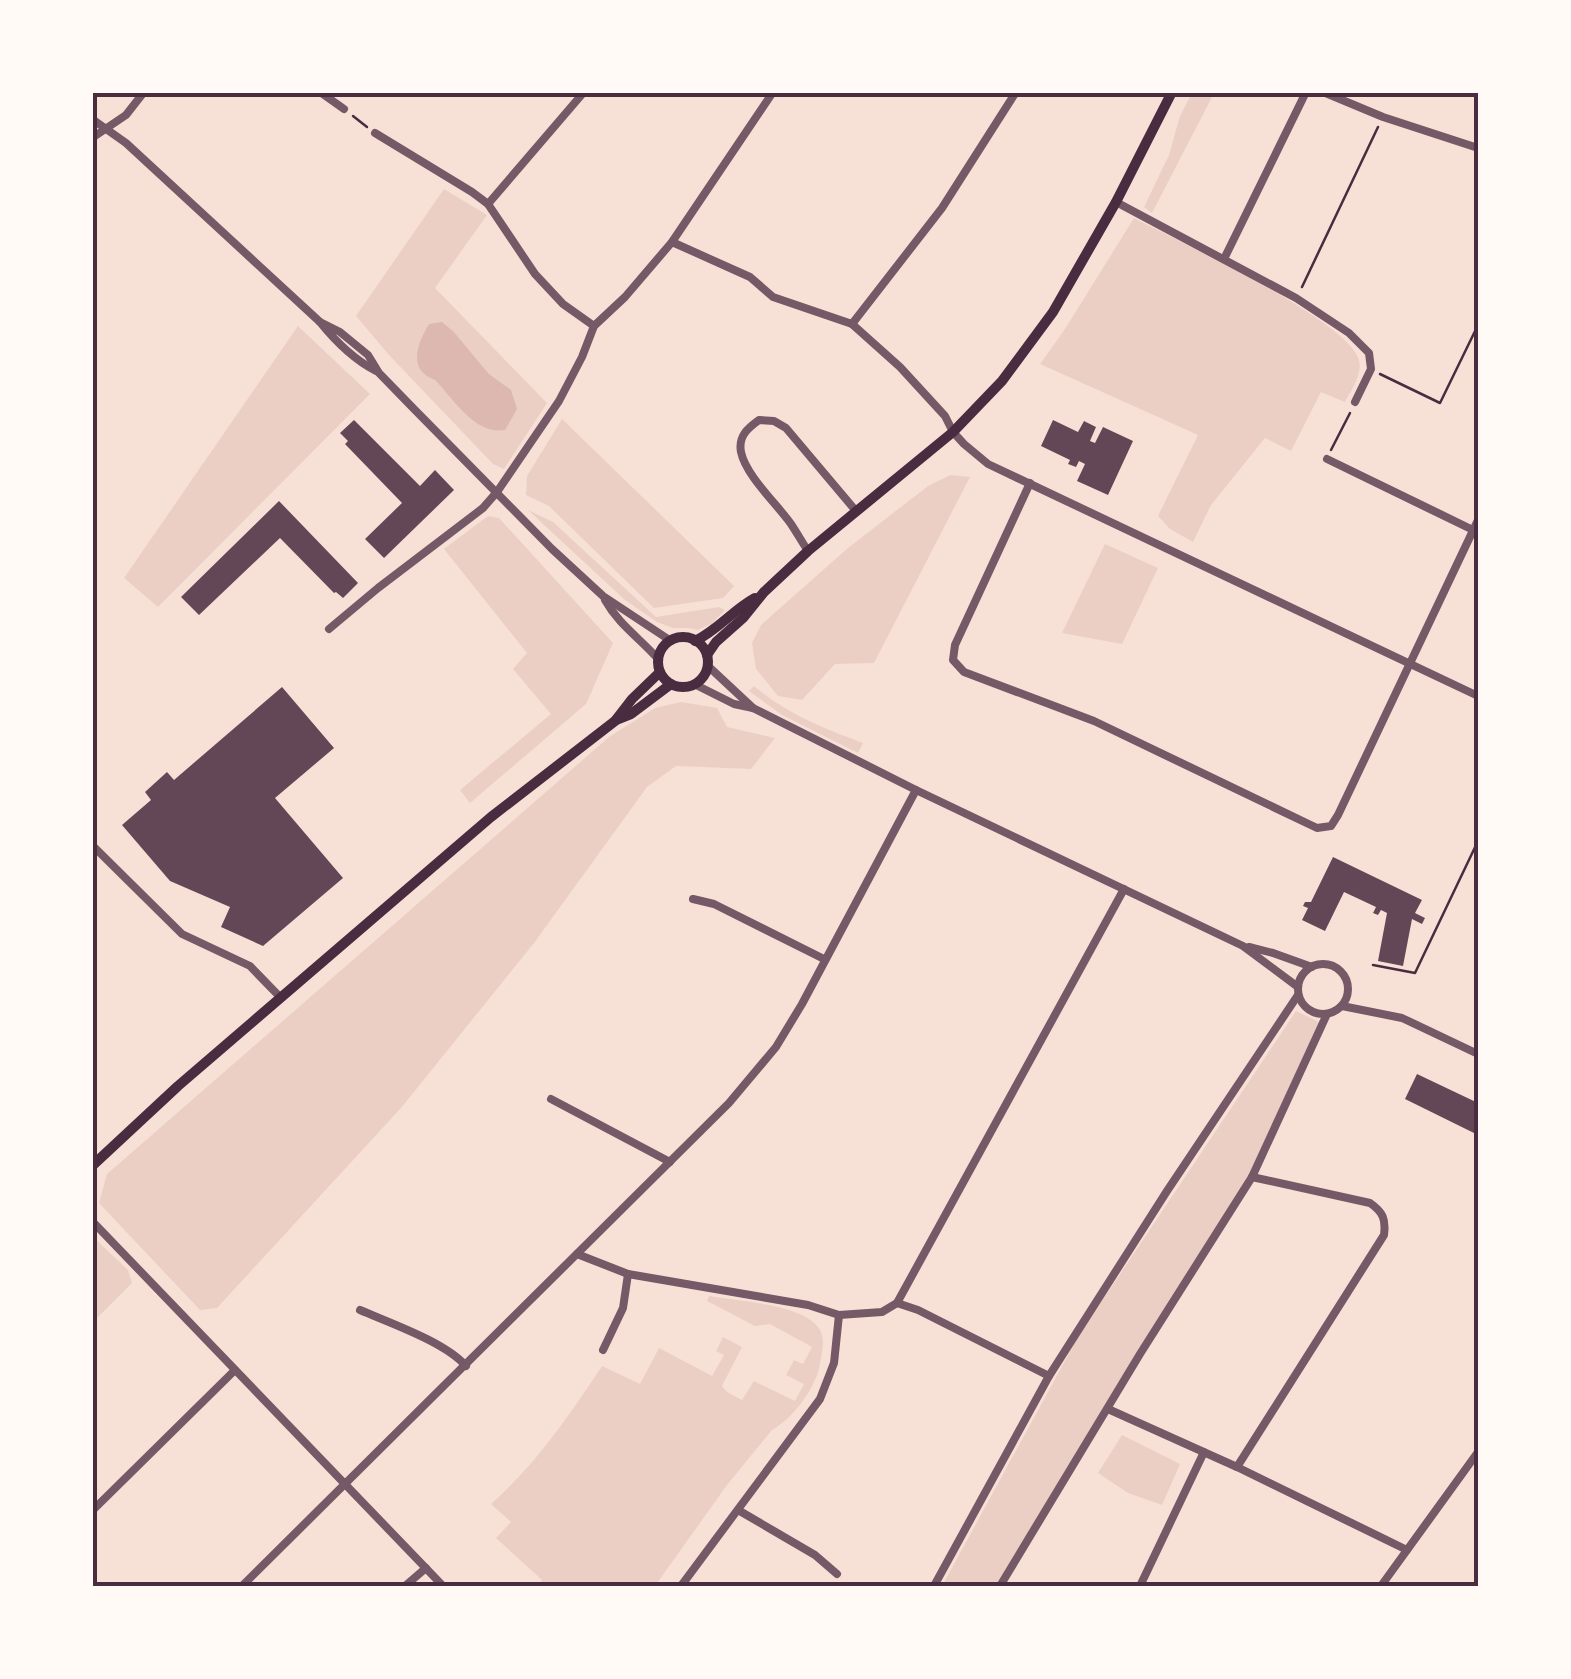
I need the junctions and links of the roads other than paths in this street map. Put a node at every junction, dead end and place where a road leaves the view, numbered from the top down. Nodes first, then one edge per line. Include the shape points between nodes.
1 (144, 92) edge
2 (320, 92) edge
3 (584, 92) edge
4 (774, 92) edge
5 (1016, 92) edge
6 (1172, 92) edge
7 (1306, 92) edge
8 (1323, 92) edge
9 (344, 109) road end
10 (92, 119) edge
11 (107, 130) junction
12 (374, 133) road end
13 (92, 138) edge
14 (1478, 148) edge
15 (1116, 202) junction
16 (488, 204) junction
17 (672, 242) junction
18 (1224, 259) junction
19 (852, 324) junction
20 (594, 326) junction
21 (1354, 402) road end
22 (953, 432) junction
23 (1327, 458) road end
24 (1030, 483) junction
25 (497, 492) junction
26 (856, 511) junction
27 (1478, 520) edge
28 (1473, 530) junction
29 (808, 551) junction
30 (764, 592) junction
31 (603, 596) junction
32 (328, 629) dead end
33 (672, 640) junction
34 (696, 641) junction
35 (707, 660) junction
36 (1410, 662) junction
37 (659, 666) junction
38 (670, 684) junction
39 (694, 684) junction
40 (1478, 696) edge
41 (753, 708) junction
42 (615, 721) junction
43 (916, 790) junction
44 (92, 845) edge
45 (1124, 888) junction
46 (693, 899) dead end
47 (1243, 946) junction
48 (824, 959) junction
49 (1312, 967) junction
50 (1298, 991) junction
51 (281, 998) junction
52 (1342, 1006) junction
53 (1327, 1014) junction
54 (1478, 1054) edge
55 (551, 1098) dead end
56 (670, 1162) junction
57 (92, 1166) edge
58 (1252, 1178) junction
59 (92, 1221) edge
60 (578, 1254) junction
61 (628, 1274) junction
62 (896, 1302) junction
63 (360, 1310) dead end
64 (838, 1315) junction
65 (603, 1350) dead end
66 (466, 1366) junction
67 (235, 1370) junction
68 (1049, 1376) junction
69 (1108, 1408) junction
70 (1204, 1452) junction
71 (1478, 1452) edge
72 (1237, 1467) junction
73 (346, 1484) junction
74 (738, 1510) junction
75 (92, 1511) edge
76 (1407, 1550) junction
77 (426, 1568) junction
78 (837, 1574) dead end
79 (242, 1586) edge
80 (405, 1586) edge
81 (443, 1586) edge
82 (681, 1586) edge
83 (934, 1586) edge
84 (1000, 1586) edge
85 (1140, 1586) edge
86 (1381, 1586) edge

1 - 11 street
2 - 9 street
3 - 16 street
4 - 17 street
5 - 19 street via 942,208
6 - 15 main road
7 - 18 street
8 - 14 street
10 - 11 street
11 - 13 street
11 - 25 street via 320,322 368,355
12 - 16 street
15 - 18 street
15 - 22 main road via 1052,312 1002,381
16 - 20 street via 535,274
17 - 19 street via 750,277 773,296
17 - 20 street
18 - 21 street via 1296,298 1369,353 1371,370
19 - 22 street via 925,394
20 - 25 street via 559,401
22 - 24 street via 988,464
22 - 26 main road
23 - 28 street
24 - 36 street
24 - 36 street via 956,645 954,660 964,672 1094,722 1318,828 1331,826
25 - 31 street
25 - 32 street
26 - 29 main road
26 - 29 street via 786,428 760,420 747,428 741,454
27 - 28 street
28 - 36 street
29 - 30 main road
30 - 34 main road
30 - 35 main road
31 - 33 street
31 - 37 street
33 - 34 main road
33 - 37 main road via 660,652
34 - 35 main road
35 - 39 main road
35 - 41 street
36 - 40 street
37 - 38 main road
37 - 42 main road
38 - 39 main road
38 - 42 main road
39 - 41 street
41 - 43 street
42 - 51 main road
43 - 45 street
43 - 48 street
44 - 51 street via 182,934 250,966
45 - 47 street
45 - 62 street
46 - 48 street
47 - 49 street
47 - 50 street
48 - 56 street via 768,1059
49 - 50 street
49 - 52 street via 1328,964 1342,973 1348,989
50 - 53 street via 1309,1010
50 - 68 street
51 - 57 main road
52 - 53 street
52 - 54 street via 1402,1018
53 - 58 street
55 - 56 street
56 - 60 street
58 - 69 street
58 - 72 street via 1370,1203 1386,1223
59 - 67 street
60 - 61 street
60 - 66 street
61 - 64 street via 808,1304
61 - 65 street via 623,1308
62 - 64 street via 882,1312
62 - 68 street
63 - 66 street via 436,1344
64 - 74 street via 834,1363 820,1399
66 - 73 street
67 - 73 street
67 - 75 street
68 - 83 street
69 - 70 street
69 - 84 street
70 - 72 street
70 - 85 street
71 - 76 street
72 - 76 street
73 - 77 street
73 - 79 street
74 - 78 street
74 - 82 street
76 - 86 street
77 - 80 street
77 - 81 street

